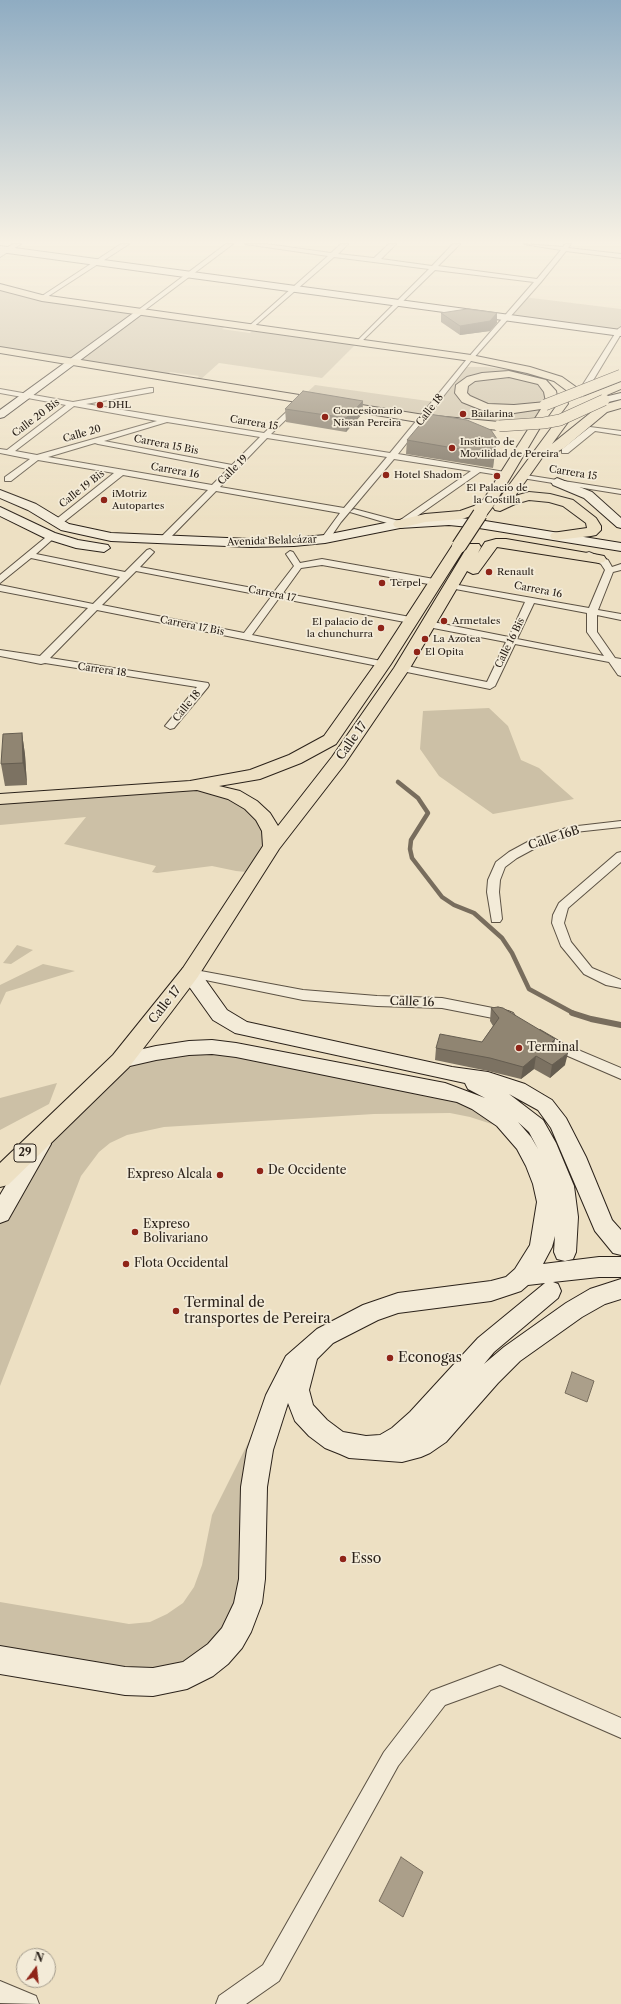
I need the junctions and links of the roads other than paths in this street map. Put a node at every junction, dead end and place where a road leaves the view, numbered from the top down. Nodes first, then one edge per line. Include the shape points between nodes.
1 (104, 338) edge
2 (319, 338) edge
3 (363, 338) edge
4 (488, 338) edge
5 (617, 338) edge
6 (358, 343) junction
7 (0, 350) edge
8 (471, 358) junction
9 (70, 363) junction
10 (621, 375) edge
11 (621, 385) edge
12 (150, 390) dead end
13 (0, 392) edge
14 (621, 392) edge
15 (27, 396) junction
16 (621, 396) edge
17 (302, 399) junction
18 (604, 400) junction
19 (72, 404) junction
20 (549, 404) junction
21 (575, 404) junction
22 (621, 404) edge
23 (0, 415) edge
24 (424, 419) junction
25 (167, 420) junction
26 (621, 433) edge
27 (266, 436) junction
28 (502, 436) junction
29 (94, 441) junction
30 (565, 451) dead end
31 (4, 452) edge
32 (392, 456) junction
33 (36, 458) junction
34 (535, 458) junction
35 (234, 468) junction
36 (478, 470) junction
37 (121, 472) junction
38 (505, 474) junction
39 (522, 476) junction
40 (4, 481) edge
41 (557, 482) junction
42 (214, 488) junction
43 (620, 491) edge
44 (0, 494) edge
45 (32, 507) junction
46 (491, 510) junction
47 (0, 511) edge
48 (350, 512) junction
49 (0, 514) edge
50 (15, 518) junction
51 (338, 520) junction
52 (57, 523) junction
53 (621, 524) edge
54 (355, 533) junction
55 (400, 533) junction
56 (51, 536) junction
57 (557, 536) junction
58 (325, 539) junction
59 (163, 540) junction
60 (621, 547) edge
61 (314, 551) junction
62 (150, 552) junction
63 (582, 552) junction
64 (290, 554) junction
65 (29, 555) junction
66 (599, 559) junction
67 (621, 561) edge
68 (322, 562) junction
69 (298, 566) junction
70 (621, 567) edge
71 (609, 570) junction
72 (130, 571) junction
73 (0, 580) edge
74 (434, 582) junction
75 (450, 585) junction
76 (0, 588) edge
77 (277, 595) junction
78 (531, 600) junction
79 (95, 607) junction
80 (592, 612) junction
81 (621, 617) edge
82 (410, 620) junction
83 (428, 624) junction
84 (246, 637) junction
85 (512, 641) junction
86 (0, 653) edge
87 (41, 661) junction
88 (616, 661) edge
89 (383, 664) junction
90 (402, 668) junction
91 (621, 672) edge
92 (204, 685) joint
93 (170, 726) dead end
94 (190, 786) junction
95 (0, 799) edge
96 (621, 824) edge
97 (272, 846) junction
98 (621, 856) edge
99 (496, 919) dead end
100 (190, 973) junction
101 (621, 984) edge
102 (121, 1062) junction
103 (452, 1074) junction
104 (621, 1074) edge
105 (51, 1128) junction
106 (0, 1164) edge
107 (0, 1178) edge
108 (0, 1214) edge
109 (621, 1246) edge
110 (565, 1252) dead end
111 (621, 1266) edge
112 (524, 1276) junction
113 (621, 1289) edge
114 (550, 1291) dead end
115 (308, 1352) junction
116 (366, 1448) junction
117 (0, 1660) edge
118 (621, 1728) edge
119 (0, 1992) edge
120 (28, 2004) edge
121 (227, 2004) edge

1 - 9 main road
2 - 6 main road
3 - 6 street
4 - 8 street, Calle 18
5 - 21 street, Calle 17
6 - 8 main road
7 - 9 main road
8 - 21 main road via 551,376 572,389
8 - 24 street, Calle 18
9 - 15 main road
9 - 17 main road
10 - 20 main road, bridge
11 - 21 main road
12 - 19 street, Calle 20 Bis
13 - 15 street, Carrera 15
14 - 18 main road
15 - 19 street, Carrera 15
15 - 23 main road
16 - 18 main road
17 - 24 main road
17 - 27 street, Calle 19
18 - 28 main road, bridge via 560,420 537,424
19 - 25 street, Carrera 15
19 - 31 street, Calle 20 Bis
20 - 20 main road via 514,409 486,407 466,399 461,393 462,385 482,376 522,376 542,382 548,388 552,398
20 - 38 main road, Calle 17
21 - 34 main road, Calle 17
22 - 34 main road via 603,409 560,445
24 - 28 main road via 468,424
24 - 32 street, Calle 18
25 - 27 street, Carrera 15
25 - 29 street, Calle 20
26 - 30 street via 593,429
27 - 32 street, Carrera 15
27 - 35 street, Calle 19
28 - 38 main road via 512,455
29 - 33 street, Calle 20
29 - 35 street, Carrera 15 Bis
31 - 33 street, Carrera 16
32 - 36 street, Carrera 15
32 - 48 street, Calle 18
33 - 37 street, Carrera 16
33 - 40 street, Calle 20
34 - 39 main road, Calle 17
35 - 42 street, Calle 19
36 - 38 street, Carrera 15
36 - 55 street
37 - 42 street, Carrera 16
37 - 52 street, Calle 19 Bis
38 - 46 main road, Calle 17
39 - 41 street, Carrera 15
39 - 46 main road, Calle 17
40 - 45 main road
41 - 43 street, Carrera 15
41 - 53 main road via 588,495
42 - 48 street, Carrera 16
42 - 59 street, Calle 19
44 - 45 main road, Avenida Belalcázar
45 - 52 main road, Avenida Belalcázar
46 - 55 main road via 479,509 462,515 425,518
46 - 57 main road via 529,496 550,498 568,503 594,526 591,532
46 - 74 main road, Calle 17, bridge via 458,546
46 - 75 main road, Calle 17 via 474,547
47 - 50 main road, Avenida Belalcázar
48 - 51 street, Calle 18
48 - 55 street, Carrera 16
49 - 50 main road
50 - 56 main road, Avenida Belalcázar
51 - 54 street via 343,527
51 - 58 street, Calle 18
52 - 59 main road, Avenida Belalcázar via 111,537
54 - 55 main road, Avenida Belalcázar
54 - 58 main road, Avenida Belalcázar
55 - 57 main road, Avenida Belalcázar via 449,520
55 - 61 main road, Avenida Belalcázar
55 - 63 main road, Avenida Belalcázar via 448,532
56 - 62 main road, Avenida Belalcázar via 83,545
56 - 65 street
57 - 60 main road, Avenida Belalcázar
58 - 59 main road, Avenida Belalcázar via 250,543
61 - 64 main road, Avenida Belalcázar
61 - 68 street
62 - 64 main road, Avenida Belalcázar
62 - 72 street
63 - 66 street
63 - 67 main road, Avenida Belalcázar
64 - 69 street
65 - 72 street, Carrera 17
65 - 73 street
66 - 71 street via 605,562
66 - 75 main road via 506,543 491,544 475,569
68 - 69 street
68 - 74 street
69 - 77 street
70 - 71 street
71 - 80 street
72 - 77 street, Carrera 17
72 - 79 street
74 - 82 main road, Calle 17
75 - 78 street, Carrera 16
75 - 83 main road, Calle 17
76 - 79 street, Carrera 17 Bis
77 - 82 street, Carrera 17
77 - 84 street
78 - 80 street, Carrera 16
78 - 85 street, Calle 16 Bis
79 - 84 street, Carrera 17 Bis
79 - 87 street
80 - 81 street, Carrera 16
80 - 88 street via 592,632
82 - 89 main road, Calle 17
83 - 85 street
83 - 90 main road, Calle 17
84 - 89 street, Carrera 17 Bis
85 - 88 street
85 - 90 street, Calle 16 Bis via 490,686
86 - 87 street, Carrera 18
87 - 92 street, Carrera 18
88 - 91 street
89 - 94 main road, Calle 17 via 330,740 295,759 254,775
90 - 97 main road, Calle 17 via 338,761
92 - 93 street, Calle 18
94 - 95 main road, Calle 17
94 - 97 main road via 234,795 251,805 264,817 271,831
96 - 99 street, Calle 16B via 573,829 537,842 509,858 496,871 494,880
97 - 100 main road, Calle 17
98 - 101 street via 563,906 558,915 565,943 588,971
100 - 102 main road, Calle 17
100 - 103 main road via 220,1015 242,1028
100 - 104 street, Calle 16 via 304,995 370,1001 442,1003 494,1012 506,1015 559,1047
102 - 105 main road, Calle 17
102 - 112 main road via 156,1053 212,1047 445,1091 479,1104 504,1120 514,1130 536,1165 544,1184 548,1202 545,1231 541,1247
103 - 109 main road via 488,1079 518,1089 545,1105 559,1124 575,1157 603,1225
103 - 110 main road via 484,1088 519,1111 536,1126 546,1143 563,1186 567,1217
105 - 106 main road, Calle 17
105 - 107 main road, Calle 17 / 29
105 - 108 main road, Calle 17
111 - 112 main road
112 - 115 main road via 513,1284 491,1291 431,1297 391,1305 350,1322 325,1336
113 - 116 main road via 598,1296 574,1310 512,1354 489,1375 437,1434 421,1445 402,1450
114 - 116 main road via 486,1345 435,1403 401,1436 383,1446
115 - 116 main road via 297,1390 304,1413 334,1440
115 - 117 main road via 294,1364 285,1380 260,1450 254,1488 252,1579 248,1603 232,1638 218,1654 204,1666 187,1675 154,1682 125,1681
118 - 121 street via 500,1675 438,1698 391,1759 270,1973
119 - 120 street

